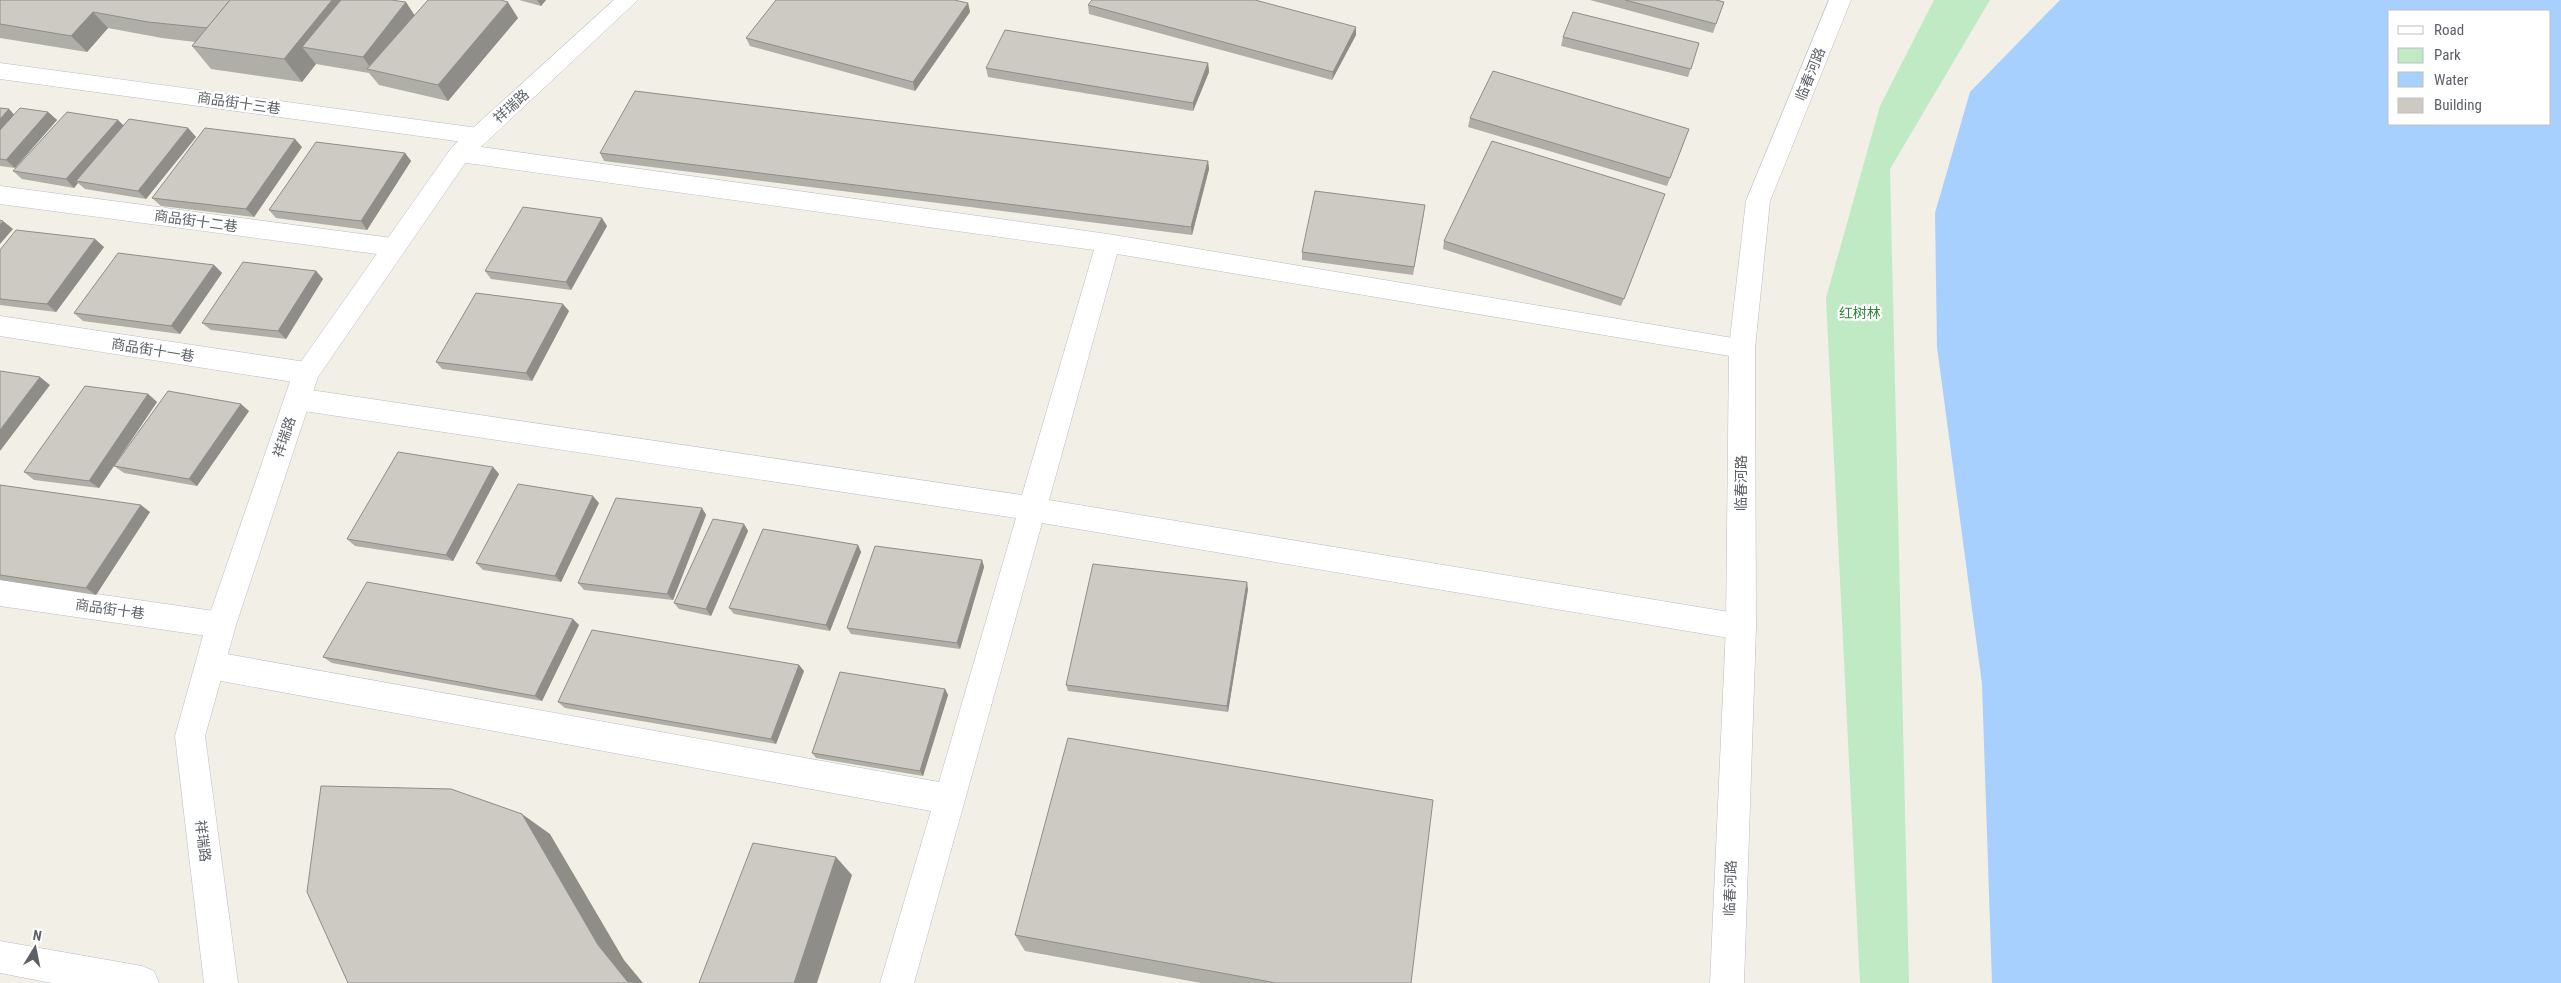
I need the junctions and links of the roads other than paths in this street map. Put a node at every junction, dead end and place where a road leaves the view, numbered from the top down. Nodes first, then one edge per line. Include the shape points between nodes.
1 (627, 0) edge
2 (1840, 0) edge
3 (0, 71) edge
4 (469, 144) junction
5 (0, 195) edge
6 (1108, 243) junction
7 (392, 247) junction
8 (0, 326) edge
9 (1742, 348) junction
10 (306, 373) junction
11 (297, 399) junction
12 (1033, 509) junction
13 (0, 593) edge
14 (221, 625) junction
15 (1740, 627) junction
16 (210, 665) junction
17 (950, 799) junction
18 (0, 957) edge
19 (142, 983) edge
20 (221, 983) edge
21 (897, 983) edge
22 (1727, 983) edge

1 - 4 street, 祥瑞路
2 - 9 street, 临春河路 via 1758,201
3 - 4 street, 商品街十三巷
4 - 6 street, 商品街十三巷
4 - 7 street, 祥瑞路
5 - 7 street, 商品街十二巷
6 - 9 street, 商品街十三巷
6 - 12 street
7 - 10 street, 祥瑞路
8 - 10 street, 商品街十一巷
9 - 15 street, 临春河路
10 - 11 street, 祥瑞路
11 - 12 street
11 - 14 street, 祥瑞路
12 - 15 street
12 - 17 street
13 - 14 street, 商品街十巷
14 - 16 street, 祥瑞路
15 - 22 street, 临春河路
16 - 17 street
16 - 20 street, 祥瑞路 via 190,736
17 - 21 street
18 - 19 street

